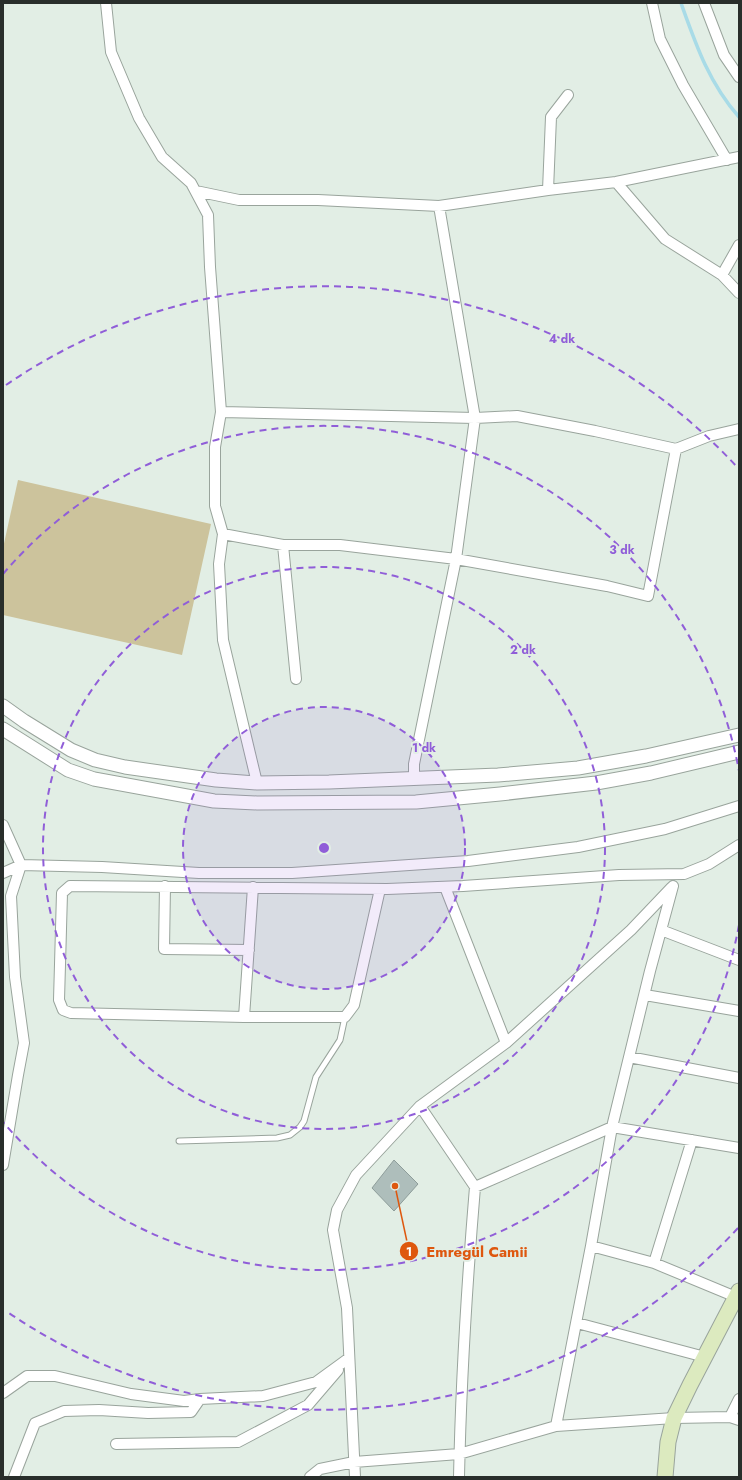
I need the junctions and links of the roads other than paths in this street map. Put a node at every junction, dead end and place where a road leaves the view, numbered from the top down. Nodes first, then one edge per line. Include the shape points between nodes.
1 (106, 3) edge
2 (652, 3) edge
3 (704, 3) edge
4 (739, 77) edge
5 (568, 95) dead end
6 (739, 157) edge
7 (727, 160) junction
8 (616, 182) junction
9 (548, 190) junction
10 (196, 191) junction
11 (439, 206) junction
12 (739, 245) edge
13 (722, 275) junction
14 (739, 293) edge
15 (221, 412) junction
16 (475, 418) junction
17 (739, 429) edge
18 (676, 449) junction
19 (223, 534) junction
20 (283, 544) junction
21 (456, 559) junction
22 (296, 679) dead end
23 (3, 706) edge
24 (3, 729) edge
25 (739, 735) edge
26 (739, 752) edge
27 (414, 779) junction
28 (257, 783) junction
29 (257, 803) junction
30 (739, 806) edge
31 (3, 825) edge
32 (5, 837) edge
33 (739, 845) edge
34 (21, 865) junction
35 (3, 874) edge
36 (684, 874) junction
37 (165, 886) junction
38 (673, 886) junction
39 (253, 887) junction
40 (445, 887) junction
41 (380, 889) junction
42 (661, 930) junction
43 (249, 950) junction
44 (739, 960) edge
45 (645, 995) junction
46 (739, 1011) edge
47 (244, 1017) junction
48 (345, 1017) junction
49 (506, 1043) junction
50 (629, 1056) junction
51 (739, 1078) edge
52 (420, 1106) junction
53 (612, 1127) junction
54 (692, 1140) junction
55 (179, 1141) dead end
56 (739, 1148) edge
57 (3, 1165) edge
58 (475, 1187) junction
59 (591, 1246) junction
60 (654, 1263) junction
61 (737, 1294) edge
62 (576, 1323) junction
63 (705, 1357) junction
64 (349, 1358) junction
65 (3, 1393) edge
66 (200, 1399) junction
67 (739, 1399) edge
68 (674, 1418) junction
69 (735, 1418) edge
70 (556, 1426) junction
71 (116, 1444) dead end
72 (459, 1454) junction
73 (354, 1462) junction
74 (14, 1477) edge
75 (310, 1477) edge
76 (355, 1477) edge
77 (459, 1477) edge
78 (665, 1477) edge

1 - 10 street via 111,52 139,118 162,157 191,183
2 - 7 street via 660,39 683,85
3 - 4 street via 724,55
5 - 9 street via 551,117
6 - 7 street
7 - 8 street
8 - 9 street
8 - 13 street via 666,239
9 - 11 street
10 - 11 street via 239,200 318,200
10 - 15 street via 208,215
11 - 16 street
12 - 13 street
13 - 14 street
15 - 16 street
15 - 19 street via 215,448 215,506
16 - 18 street via 517,416
16 - 21 street
17 - 18 street via 709,436
18 - 21 street via 648,596 607,586
19 - 20 street
19 - 28 street via 219,564 223,640
20 - 21 street via 340,545
20 - 22 street
21 - 27 street via 414,764
23 - 28 street via 24,722 71,750 94,760 216,780
24 - 29 street via 68,770 94,779 214,801
25 - 27 street via 578,768 498,776
26 - 29 street via 596,783 500,794 416,802
27 - 28 street
28 - 29 street
30 - 34 street via 665,829 578,847 468,861 292,873 198,873
31 - 32 street
32 - 34 street
33 - 36 street via 709,864
34 - 35 street
34 - 57 street via 11,896 15,978 24,1043
36 - 38 street
36 - 40 street via 619,875
37 - 39 street
37 - 43 street via 164,949
37 - 47 street via 70,886 62,893 59,1000 62,1010
38 - 42 street
38 - 49 street via 632,930
39 - 41 street
39 - 43 street
40 - 41 street
40 - 49 street
41 - 48 street via 354,1005
42 - 44 street
42 - 45 street
43 - 47 street
45 - 46 street
45 - 50 street
47 - 48 street
48 - 55 lane via 340,1040 316,1077 306,1115 296,1131 278,1138
49 - 52 street
50 - 51 street
50 - 53 street
52 - 58 street
52 - 64 street via 356,1175 337,1210 333,1230 347,1308
53 - 54 street
53 - 58 street
53 - 59 street
54 - 56 street
54 - 60 street
58 - 72 street
59 - 60 street
59 - 62 street
60 - 61 street
61 - 63 main road
62 - 63 street
62 - 70 street
63 - 68 main road
64 - 66 street via 316,1382 263,1396
64 - 71 street via 308,1405 238,1442
64 - 73 street
65 - 66 street via 27,1376 55,1376 131,1394 184,1402
66 - 74 street via 191,1412 64,1411 35,1423
67 - 69 street
68 - 69 street
68 - 70 street
68 - 78 main road via 668,1442
70 - 72 street
72 - 73 street
72 - 77 street
73 - 75 street via 320,1469
73 - 76 street

